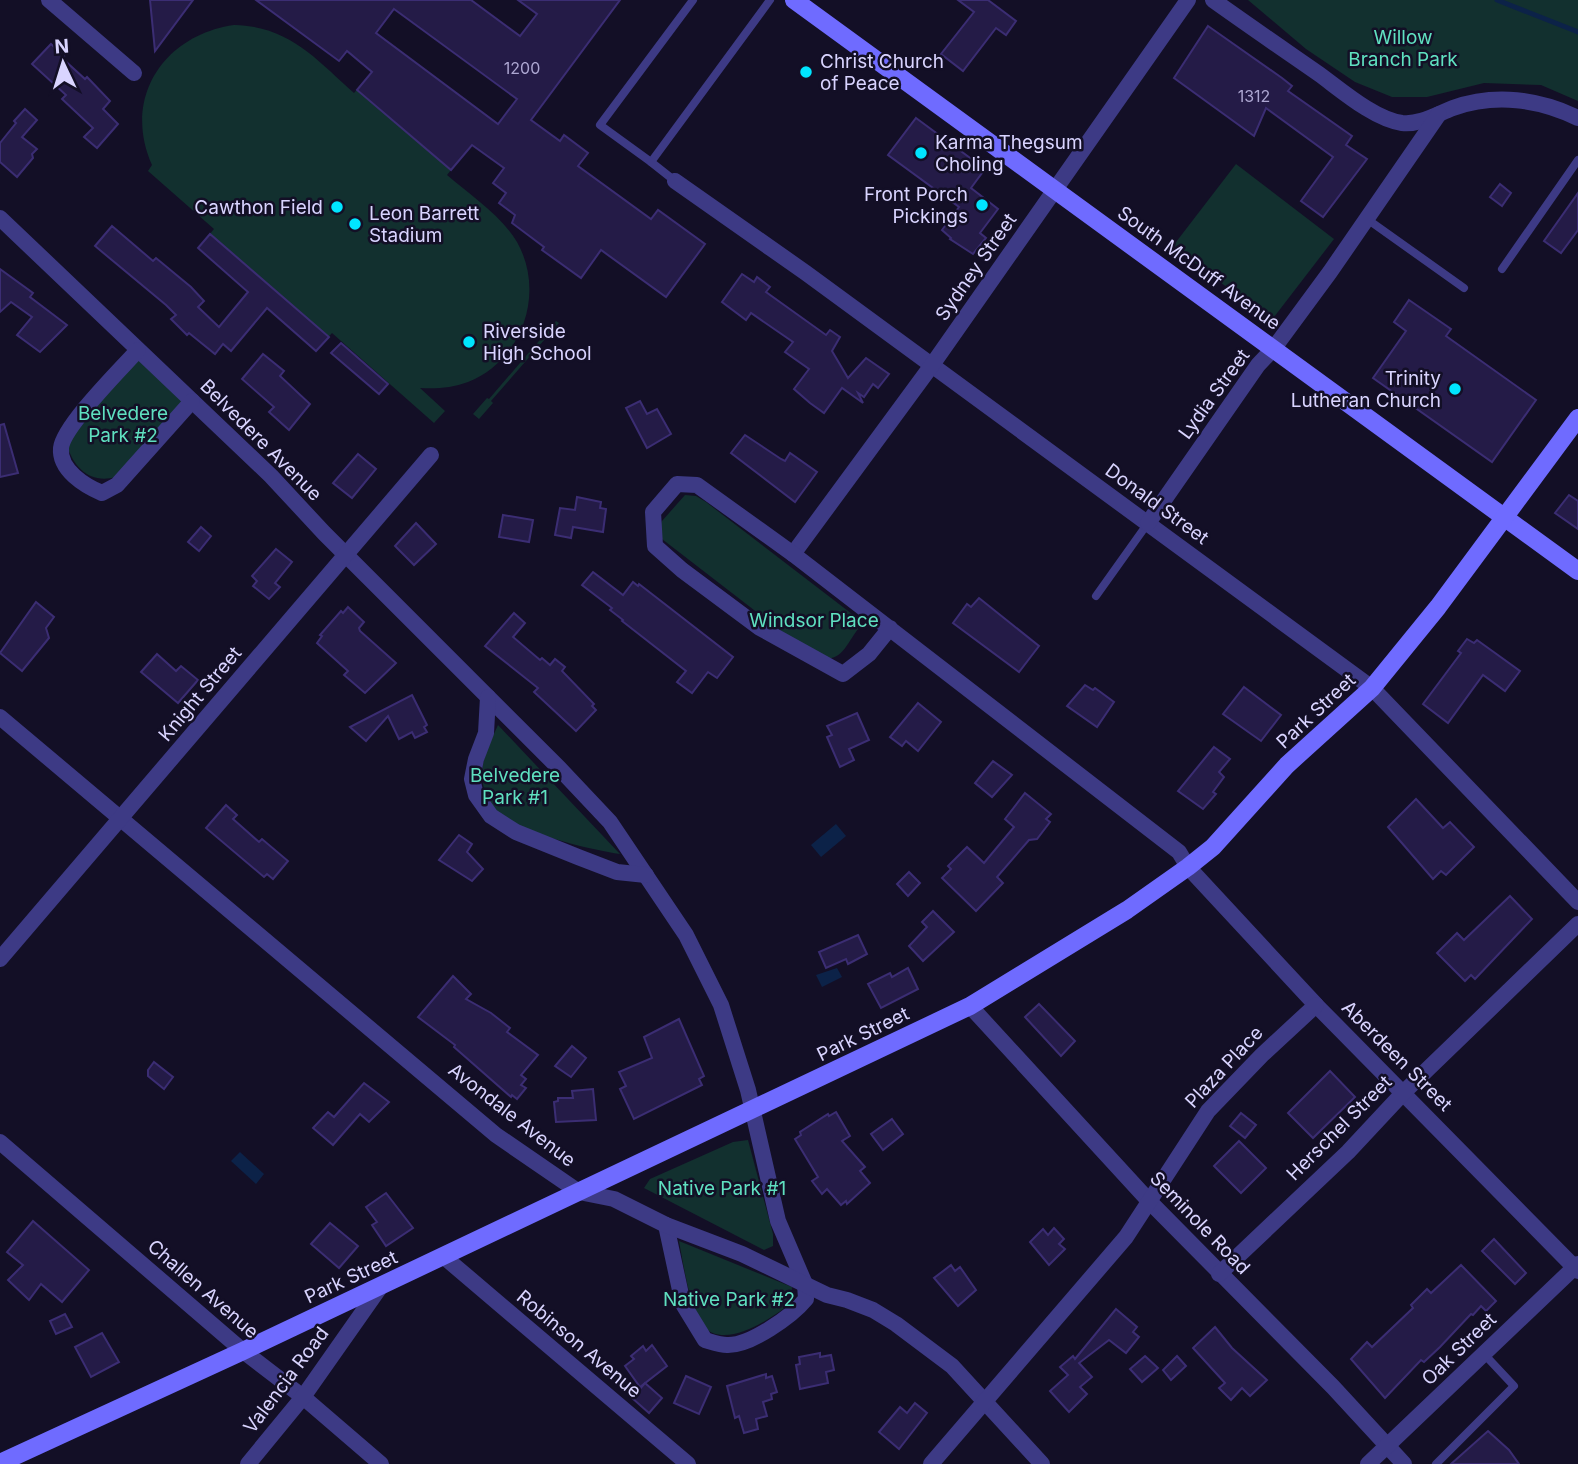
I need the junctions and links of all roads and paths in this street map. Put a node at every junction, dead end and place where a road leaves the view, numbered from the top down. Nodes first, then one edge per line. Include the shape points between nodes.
1 (49, 0) edge
2 (693, 0) edge
3 (770, 0) edge
4 (794, 0) edge
5 (1188, 0) edge
6 (1213, 0) edge
7 (135, 73) dead end
8 (1439, 114) junction
9 (1578, 118) edge
10 (1578, 160) edge
11 (651, 162) junction
12 (675, 181) joint
13 (1056, 191) junction
14 (0, 218) edge
15 (1367, 219) junction
16 (1502, 270) dead end
17 (1464, 288) dead end
18 (1274, 348) junction
19 (138, 350) junction
20 (932, 365) junction
21 (192, 401) junction
22 (1578, 418) edge
23 (431, 455) dead end
24 (1506, 518) junction
25 (1147, 523) junction
26 (346, 554) junction
27 (793, 554) junction
28 (1578, 571) edge
29 (1096, 596) dead end
30 (890, 628) junction
31 (1372, 688) junction
32 (488, 697) junction
33 (0, 717) edge
34 (122, 818) junction
35 (1188, 867) junction
36 (646, 875) junction
37 (1578, 902) edge
38 (1578, 923) edge
39 (0, 959) edge
40 (1316, 1005) junction
41 (970, 1006) junction
42 (1404, 1092) junction
43 (752, 1112) junction
44 (0, 1142) edge
45 (579, 1192) junction
46 (1149, 1201) junction
47 (666, 1224) junction
48 (443, 1256) junction
49 (1577, 1267) edge
50 (1219, 1274) junction
51 (805, 1284) junction
52 (381, 1286) junction
53 (243, 1351) junction
54 (1485, 1354) junction
55 (303, 1397) junction
56 (984, 1401) junction
57 (1388, 1446) junction
58 (0, 1463) edge
59 (248, 1464) edge
60 (381, 1464) edge
61 (688, 1464) edge
62 (931, 1464) edge
63 (1042, 1464) edge
64 (1368, 1464) edge
65 (1404, 1464) edge
66 (1436, 1464) edge

1 - 7 street
2 - 11 lane via 600,125
3 - 11 lane
4 - 13 street, South McDuff Avenue
5 - 13 street, Sydney Street
6 - 8 street via 1385,118 1415,122
8 - 9 street via 1500,99 1547,106
8 - 15 street, Lydia Street
10 - 16 lane
11 - 12 lane
12 - 20 street, Donald Street
13 - 18 street, South McDuff Avenue
13 - 20 street, Sydney Street
14 - 19 street, Belvedere Avenue
15 - 17 lane
15 - 18 street, Lydia Street
18 - 24 street, South McDuff Avenue
18 - 25 street, Lydia Street
19 - 21 street, Belvedere Avenue
19 - 21 street via 69,429 61,448 65,465 83,486 102,493 117,485
20 - 25 street, Donald Street
20 - 27 street, Sydney Street
21 - 26 street, Belvedere Avenue
22 - 24 street, Park Street
23 - 26 street, Knight Street
24 - 28 street, South McDuff Avenue
24 - 31 street, Park Street
25 - 29 lane, Lydia Street
25 - 31 street, Donald Street
26 - 32 street, Belvedere Avenue
26 - 34 street, Knight Street
27 - 30 street
27 - 30 street via 697,485 677,484 653,512 655,546 682,570 760,628 843,674 869,654
30 - 35 street via 1179,852
31 - 35 street, Park Street via 1287,765 1213,847
31 - 37 street, Donald Street
32 - 36 street, Belvedere Avenue via 610,822
32 - 36 street via 486,733 472,779 476,795 491,816 516,832 588,861 617,872
33 - 34 street, Avondale Avenue
34 - 39 street, Knight Street
34 - 45 street, Avondale Avenue via 496,1135
35 - 40 street, Aberdeen Street
35 - 41 street, Park Street
36 - 43 street, Belvedere Avenue via 686,935 721,1005
38 - 42 street, Herschel Street
40 - 42 street, Aberdeen Street
40 - 46 street, Plaza Place via 1208,1111
41 - 43 street, Park Street
41 - 46 street, Seminole Road
42 - 49 street, Aberdeen Street
42 - 50 street, Herschel Street
43 - 45 street, Park Street
43 - 51 street, Belvedere Avenue via 778,1221
44 - 53 street, Challen Avenue
45 - 47 street, Avondale Avenue via 614,1199
45 - 48 street, Park Street
46 - 50 street, Seminole Road
46 - 56 street via 1126,1237
47 - 51 street, Avondale Avenue
47 - 51 street via 683,1304 705,1340 727,1345 746,1341 796,1311 806,1298
48 - 52 street, Park Street
48 - 61 street, Robinson Avenue
49 - 54 street, Oak Street
50 - 57 street, Seminole Road
51 - 56 street, Avondale Avenue via 873,1310 896,1324 952,1366
52 - 53 street, Park Street
52 - 55 street, Valencia Road
53 - 55 street, Challen Avenue
53 - 58 street, Park Street
54 - 57 street, Oak Street
54 - 66 lane via 1514,1386
55 - 59 street, Valencia Road
55 - 60 street, Challen Avenue
56 - 62 street
56 - 63 street, Avondale Avenue
57 - 64 street, Oak Street
57 - 65 street, Seminole Road

